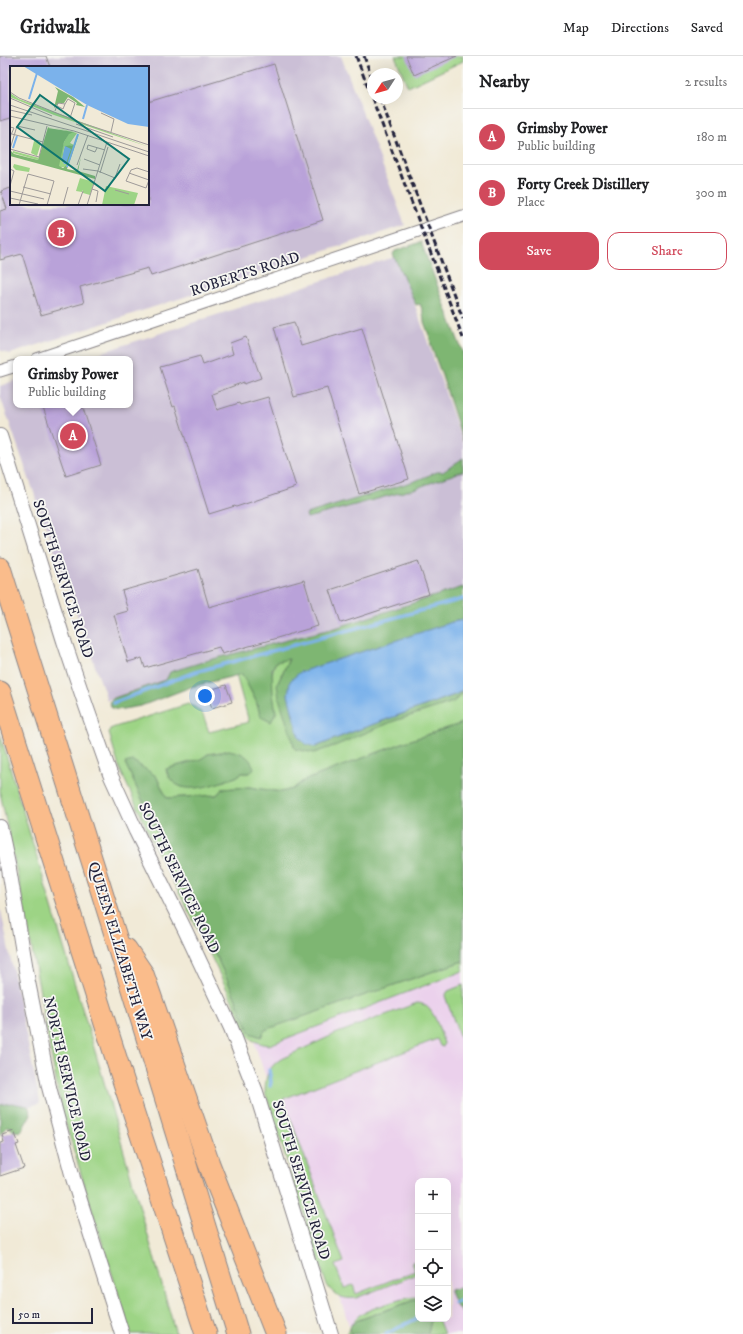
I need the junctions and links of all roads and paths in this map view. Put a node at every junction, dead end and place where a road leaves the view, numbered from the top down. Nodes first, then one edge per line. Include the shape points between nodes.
1 (463, 216) edge
2 (45, 356) edge
3 (13, 367) edge
4 (0, 371) edge
5 (0, 436) edge
6 (0, 568) edge
7 (0, 692) edge
8 (0, 827) edge
9 (115, 934) junction
10 (123, 1080) junction
11 (122, 1334) edge
12 (191, 1334) edge
13 (206, 1334) edge
14 (238, 1334) edge
15 (276, 1334) edge
16 (331, 1334) edge

1 - 2 street, ROBERTS ROAD
3 - 4 street
5 - 16 street, SOUTH SERVICE ROAD via 62,634 110,774 210,981 244,1061
6 - 9 highway, QUEEN ELIZABETH WAY
7 - 10 highway
8 - 11 street, NORTH SERVICE ROAD via 49,1087 73,1178
9 - 14 highway, QUEEN ELIZABETH WAY
9 - 15 highway via 143,974 210,1164
10 - 12 highway via 137,1165
10 - 13 highway

